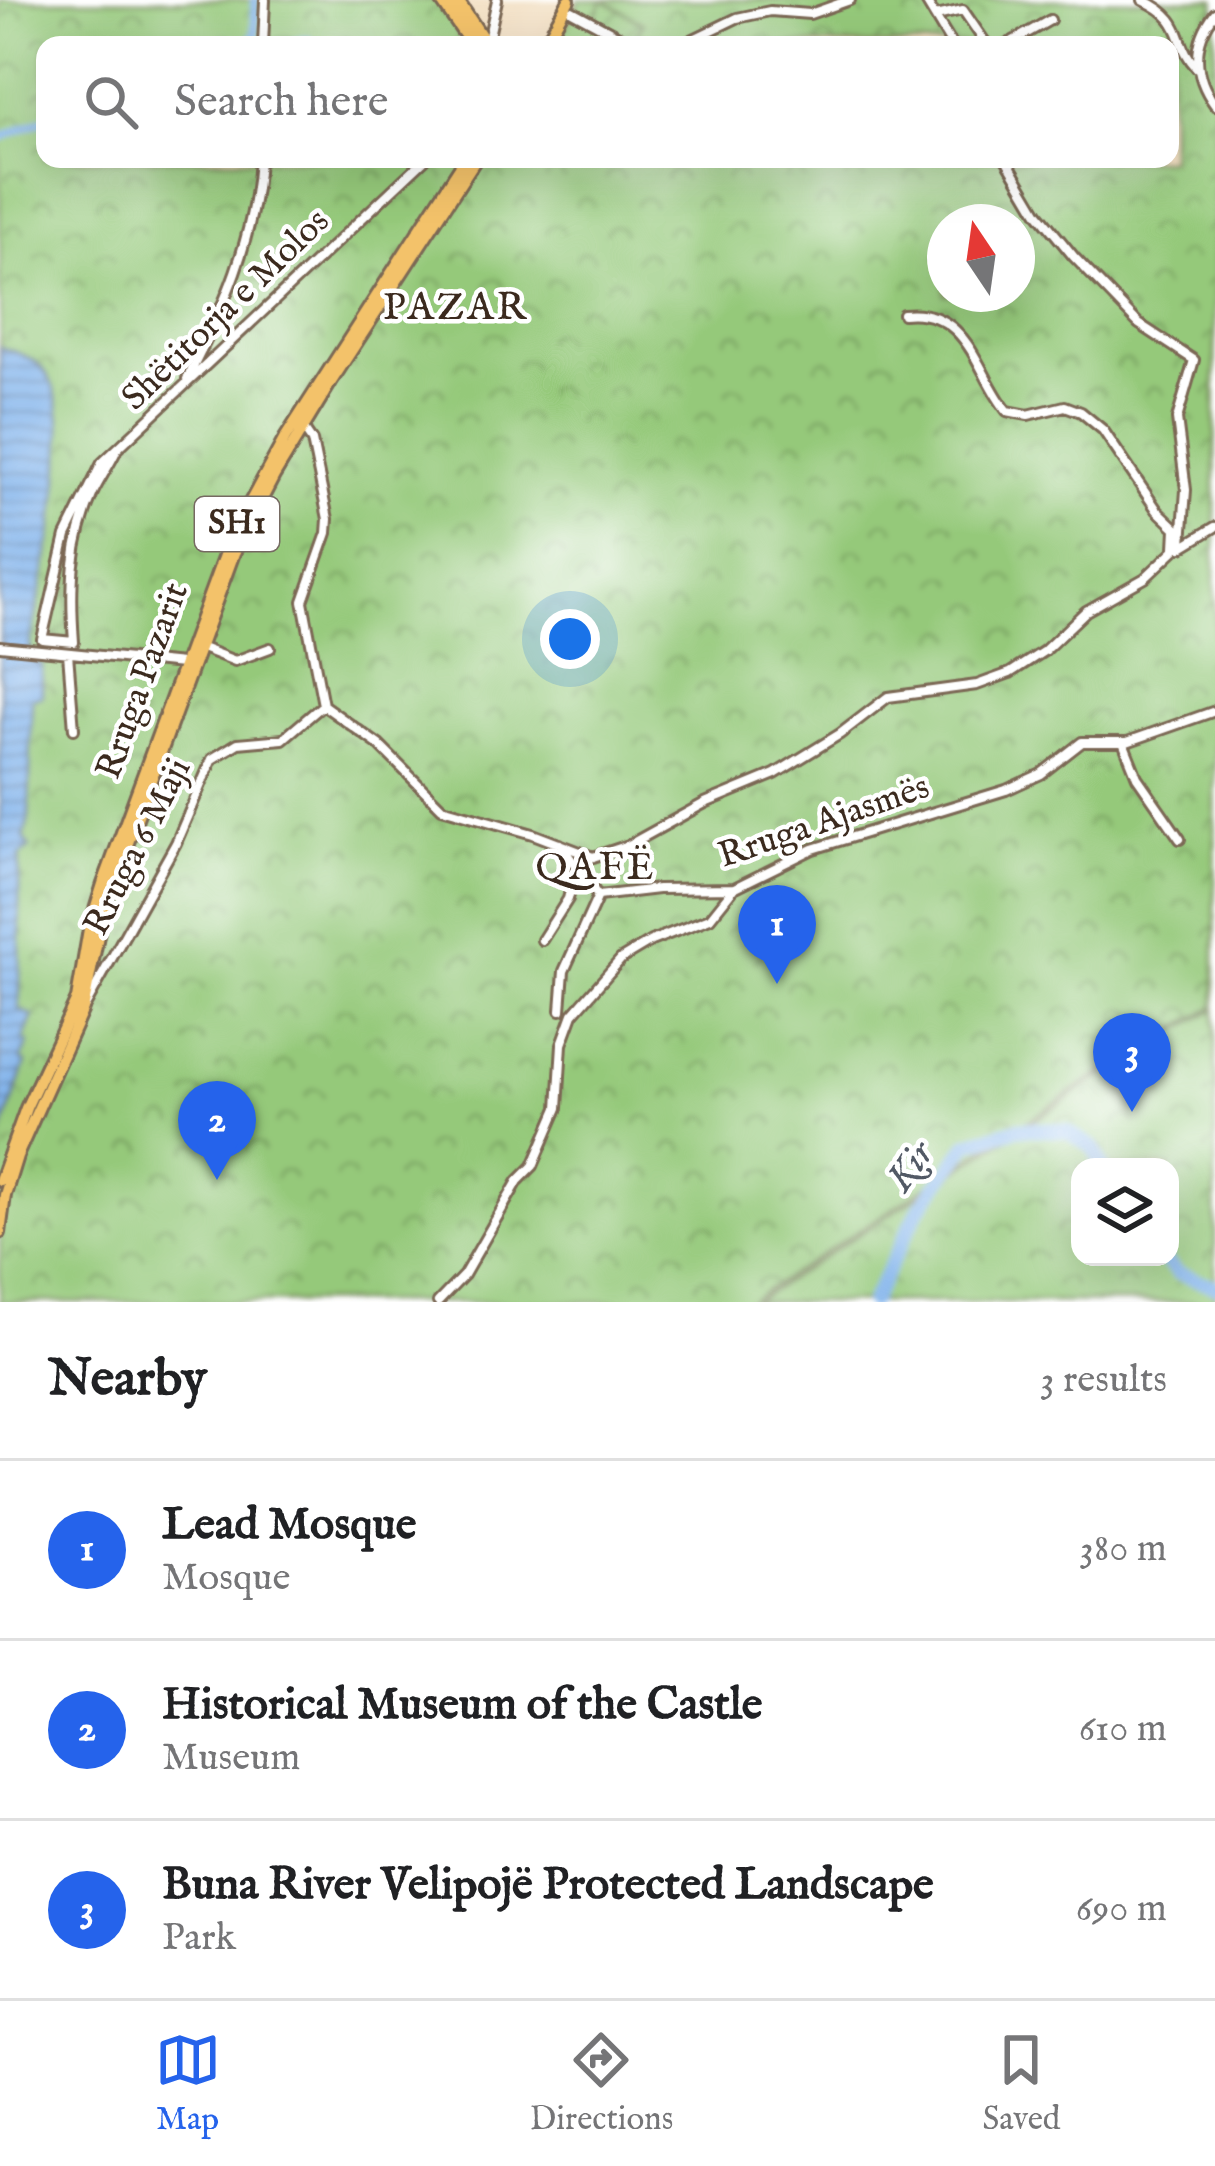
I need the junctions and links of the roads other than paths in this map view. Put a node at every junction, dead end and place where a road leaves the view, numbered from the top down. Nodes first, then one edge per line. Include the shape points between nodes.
1 (265, 0) edge
2 (443, 0) edge
3 (454, 0) edge
4 (496, 0) edge
5 (850, 0) edge
6 (925, 0) edge
7 (1143, 0) edge
8 (572, 4) edge
9 (1215, 13) edge
10 (936, 16) junction
11 (1050, 20) dead end
12 (263, 36) edge
13 (468, 36) edge
14 (480, 36) edge
15 (488, 36) edge
16 (550, 36) edge
17 (558, 36) edge
18 (621, 36) edge
19 (700, 36) edge
20 (947, 36) edge
21 (981, 36) edge
22 (1022, 36) edge
23 (1197, 68) junction
24 (1215, 105) edge
25 (258, 168) edge
26 (415, 168) edge
27 (459, 168) edge
28 (470, 168) edge
29 (1011, 168) edge
30 (902, 314) dead end
31 (184, 385) junction
32 (303, 428) junction
33 (116, 451) junction
34 (1215, 527) edge
35 (1175, 550) junction
36 (0, 646) edge
37 (199, 647) junction
38 (270, 648) dead end
39 (68, 653) junction
40 (182, 664) junction
41 (323, 705) junction
42 (1215, 711) edge
43 (74, 729) dead end
44 (1123, 742) junction
45 (1180, 839) dead end
46 (560, 844) junction
47 (593, 856) junction
48 (734, 888) junction
49 (598, 896) junction
50 (95, 924) junction
51 (542, 940) dead end
52 (83, 1009) junction
53 (561, 1010) dead end
54 (0, 1180) edge
55 (0, 1233) edge
56 (438, 1302) edge

1 - 12 street
2 - 13 highway
3 - 14 highway
4 - 15 street
5 - 19 street via 810,14 737,18
6 - 10 street
7 - 23 street via 1178,26
8 - 16 main road
8 - 17 main road
8 - 18 street
9 - 23 street
10 - 20 street
10 - 21 street via 963,10
11 - 22 street
23 - 24 street
25 - 31 street via 239,266
26 - 31 street, Shëtitorja e Molos
27 - 40 main road, Rruga Pazarit / SH1 via 263,474
28 - 32 main road, Rruga Pazarit / SH1
29 - 35 street via 1073,257 1139,324 1195,360 1178,403 1186,498 1185,534
30 - 35 street via 953,329 1007,411 1065,406 1096,423 1176,528
31 - 33 street, Shëtitorja e Molos
32 - 37 main road, Rruga Pazarit / SH1 via 240,541
32 - 41 street via 328,519 303,602
33 - 33 street, Shëtitorja e Molos via 93,478 66,536 42,639 74,642 70,581 78,533
34 - 35 street
35 - 47 street via 1010,673 888,697 775,775
36 - 39 street
37 - 38 street, Rruga Pazarit via 235,661
37 - 50 main road, Rruga Pazarit / SH1
39 - 40 street
39 - 43 street
40 - 50 main road, Rruga Pazarit / SH1
41 - 46 street via 379,745 442,808
41 - 52 street, Rruga 6 Maji via 284,739 238,743 212,759 176,843
42 - 44 street, Rruga Ajasmës
44 - 45 street via 1137,778
44 - 48 street, Rruga Ajasmës via 1082,742 1006,790 813,849
46 - 47 street
46 - 49 street
47 - 51 street
48 - 49 street, Rruga Ajasmës
48 - 56 street via 715,916 621,959 578,1007 562,1044 558,1108 533,1166
49 - 53 street via 564,970
50 - 52 main road, SH1
50 - 54 main road, SH1 via 76,999
52 - 55 main road, SH1 via 24,1136

